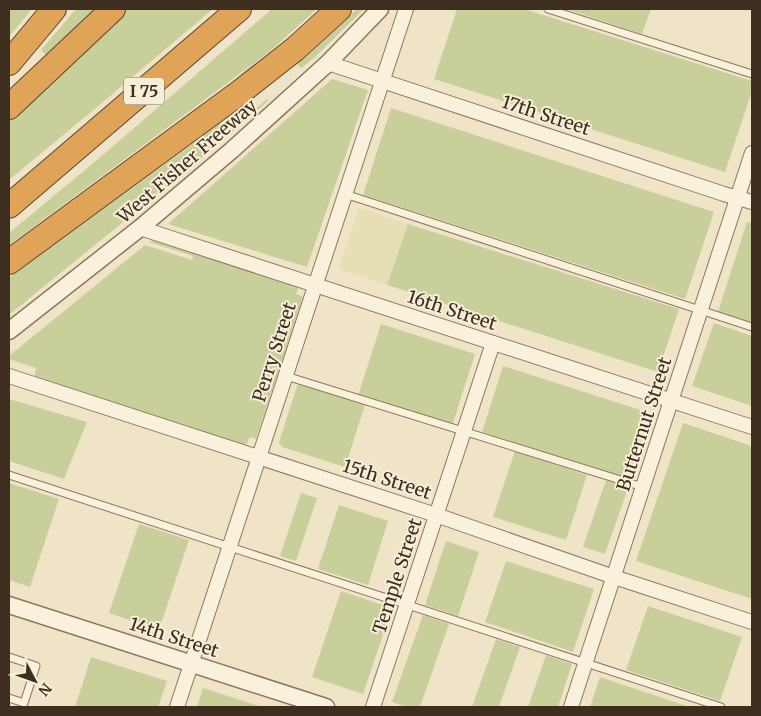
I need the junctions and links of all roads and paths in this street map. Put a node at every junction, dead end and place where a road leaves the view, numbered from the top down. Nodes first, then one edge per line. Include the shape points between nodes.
1 (54, 9) edge
2 (113, 9) edge
3 (239, 9) edge
4 (255, 9) edge
5 (339, 9) edge
6 (380, 9) edge
7 (406, 9) edge
8 (548, 9) edge
9 (9, 63) edge
10 (328, 63) junction
11 (752, 74) edge
12 (382, 81) junction
13 (9, 107) edge
14 (752, 153) edge
15 (48, 173) junction
16 (345, 194) junction
17 (737, 198) junction
18 (752, 202) edge
19 (9, 206) edge
20 (140, 228) junction
21 (9, 262) edge
22 (316, 286) junction
23 (700, 310) junction
24 (752, 327) edge
25 (9, 331) edge
26 (493, 343) junction
27 (9, 376) edge
28 (286, 376) junction
29 (671, 401) junction
30 (752, 427) edge
31 (464, 431) junction
32 (259, 458) junction
33 (9, 475) edge
34 (643, 488) junction
35 (436, 515) junction
36 (230, 547) junction
37 (614, 576) junction
38 (9, 605) edge
39 (407, 605) junction
40 (752, 622) edge
41 (9, 657) edge
42 (192, 664) junction
43 (585, 664) junction
44 (9, 698) edge
45 (177, 707) edge
46 (326, 707) edge
47 (373, 707) edge
48 (571, 707) edge
49 (721, 707) edge

1 - 9 highway
2 - 13 highway
3 - 15 highway, I 75
4 - 15 highway via 112,129
5 - 21 highway via 240,93
6 - 10 street, West Fisher Freeway
7 - 12 street, Perry Street
8 - 11 lane
10 - 12 street, 17th Street
10 - 20 street, West Fisher Freeway
12 - 16 street, Perry Street
12 - 17 street, 17th Street
14 - 17 street, Butternut Street
15 - 19 highway, I 75
16 - 22 street, Perry Street
16 - 23 lane
17 - 18 street, 17th Street
17 - 23 street, Butternut Street
20 - 22 street, 16th Street
20 - 25 street, West Fisher Freeway
22 - 26 street, 16th Street
22 - 28 street, Perry Street
23 - 24 lane
23 - 29 street, Butternut Street
26 - 29 street, 16th Street
26 - 31 street, Temple Street
27 - 32 street, 15th Street
28 - 31 lane
28 - 32 street, Perry Street
29 - 30 street, 16th Street
29 - 34 street, Butternut Street
31 - 34 lane
31 - 35 street, Temple Street
32 - 35 street, 15th Street
32 - 36 street, Perry Street
33 - 36 lane
34 - 37 street, Butternut Street
35 - 37 street, 15th Street
35 - 39 street, Temple Street
36 - 39 lane
36 - 42 street, Perry Street
37 - 40 street, 15th Street
37 - 43 street, Butternut Street
38 - 42 street, 14th Street
39 - 43 lane
39 - 47 street, Temple Street
41 - 44 lane via 36,666 24,703
42 - 45 street, Perry Street
42 - 46 street, 14th Street
43 - 48 street, Butternut Street
43 - 49 lane

